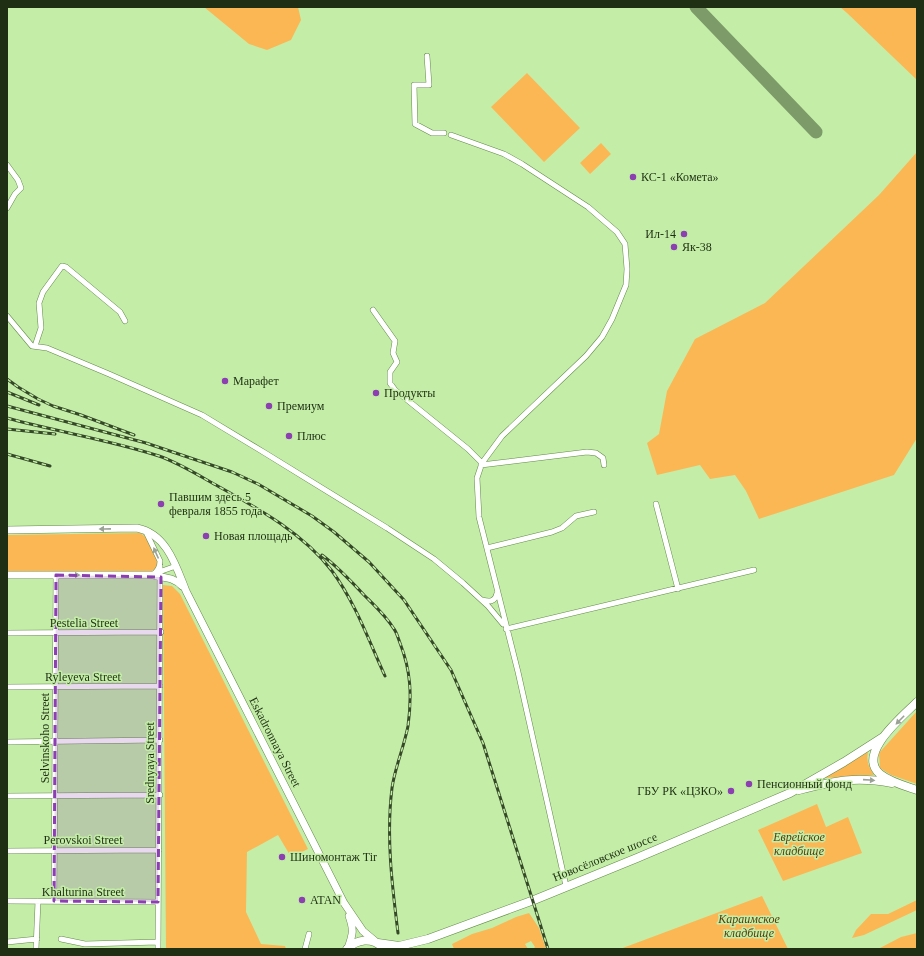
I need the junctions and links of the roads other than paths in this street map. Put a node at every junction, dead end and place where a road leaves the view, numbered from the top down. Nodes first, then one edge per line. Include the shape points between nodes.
1 (427, 56) dead end
2 (444, 133) dead end
3 (451, 136) dead end
4 (7, 165) edge
5 (7, 208) edge
6 (373, 310) dead end
7 (7, 316) edge
8 (125, 321) dead end
9 (35, 346) junction
10 (482, 464) junction
11 (604, 465) dead end
12 (656, 504) dead end
13 (594, 512) dead end
14 (7, 530) edge
15 (144, 530) junction
16 (487, 548) junction
17 (160, 565) junction
18 (176, 566) junction
19 (754, 570) dead end
20 (161, 574) junction
21 (7, 575) edge
22 (56, 575) junction
23 (153, 575) junction
24 (497, 589) junction
25 (678, 589) junction
26 (186, 591) junction
27 (481, 600) junction
28 (506, 629) junction
29 (160, 632) junction
30 (7, 633) edge
31 (56, 633) junction
32 (160, 686) junction
33 (7, 687) edge
34 (56, 687) junction
35 (917, 702) edge
36 (883, 737) junction
37 (160, 740) junction
38 (7, 742) edge
39 (56, 742) junction
40 (908, 787) junction
41 (917, 790) edge
42 (790, 793) junction
43 (160, 795) junction
44 (7, 796) edge
45 (55, 796) junction
46 (54, 850) junction
47 (159, 850) junction
48 (7, 851) edge
49 (566, 886) junction
50 (54, 901) junction
51 (7, 902) edge
52 (38, 902) junction
53 (158, 902) junction
54 (344, 903) junction
55 (309, 934) dead end
56 (428, 938) junction
57 (37, 939) junction
58 (61, 939) dead end
59 (9, 942) edge
60 (158, 942) junction
61 (381, 946) edge
62 (84, 947) edge
63 (10, 949) edge
64 (36, 949) edge
65 (158, 949) edge
66 (305, 949) edge
67 (347, 949) edge
68 (410, 949) edge

1 - 2 street via 429,85 414,85 415,124 432,133
3 - 10 street via 504,154 522,164 588,207 617,232 625,244 627,269 624,291 602,337 586,356 502,436
4 - 5 street via 21,188
6 - 10 street via 395,341 393,353 397,362 390,372 390,383 395,390 468,449
7 - 9 street via 32,346
8 - 9 street via 120,312 62,266 38,303 41,328
9 - 27 street via 47,348 162,396 206,418 434,559
10 - 11 street via 587,452 596,453 603,458
10 - 16 street via 477,478 479,517
12 - 25 street
13 - 16 street via 576,516 562,528 552,532
15 -> 14 main road
17 -> 15 street, Srednyaya Street
15 - 18 main road, Eskadronnaya Street via 158,538
16 - 24 street
17 - 20 street, Srednyaya Street
17 - 23 street
18 - 20 street
18 - 26 main road, Eskadronnaya Street
19 - 25 street
20 - 23 main road
20 - 26 main road via 178,581
20 - 29 street, Srednyaya Street
21 - 22 main road
22 -> 23 main road
22 - 31 street, Selvinskoho Street
24 - 27 street via 493,601
24 - 28 street
25 - 28 street
26 - 54 main road, Eskadronnaya Street
27 - 28 street via 501,620
28 - 49 street
29 - 31 street, Pestelia Street
29 - 32 street, Srednyaya Street
30 - 31 street, Pestelia Street
31 - 34 street, Selvinskoho Street
32 - 34 street, Ryleyeva Street
32 - 37 street, Srednyaya Street
33 - 34 street, Ryleyeva Street
34 - 39 street, Selvinskoho Street
35 -> 36 main road
36 - 40 main road via 874,752 876,770 889,780
36 - 42 main road, Новосёловское шоссе
37 - 39 street
37 - 43 street, Srednyaya Street
38 - 39 street
39 - 45 street, Selvinskoho Street
40 - 41 main road
42 -> 40 main road, Новосёловское шоссе via 854,779
42 - 49 main road, Новосёловское шоссе
43 - 45 street
43 - 47 street, Srednyaya Street
44 - 45 street
45 - 46 street, Selvinskoho Street
46 - 47 street, Perovskoi Street
46 - 48 street, Perovskoi Street
46 - 50 street, Selvinskoho Street
47 - 53 street, Srednyaya Street
49 - 56 main road, Новосёловское шоссе
50 - 52 street, Khalturina Street
50 - 53 street, Khalturina Street
51 - 52 street, Khalturina Street
52 - 57 street
53 - 60 street, Srednyaya Street
54 - 61 main road via 363,932
54 - 67 main road via 353,928
55 - 66 street
56 - 61 main road, Новосёловское шоссе via 399,946
56 - 68 main road, Новосёловское шоссе
57 - 59 street
57 - 64 street
58 - 62 street
59 - 63 street
60 - 62 street
60 - 65 street, Srednyaya Street
61 - 67 main road, Новосёловское шоссе via 370,940 362,940

